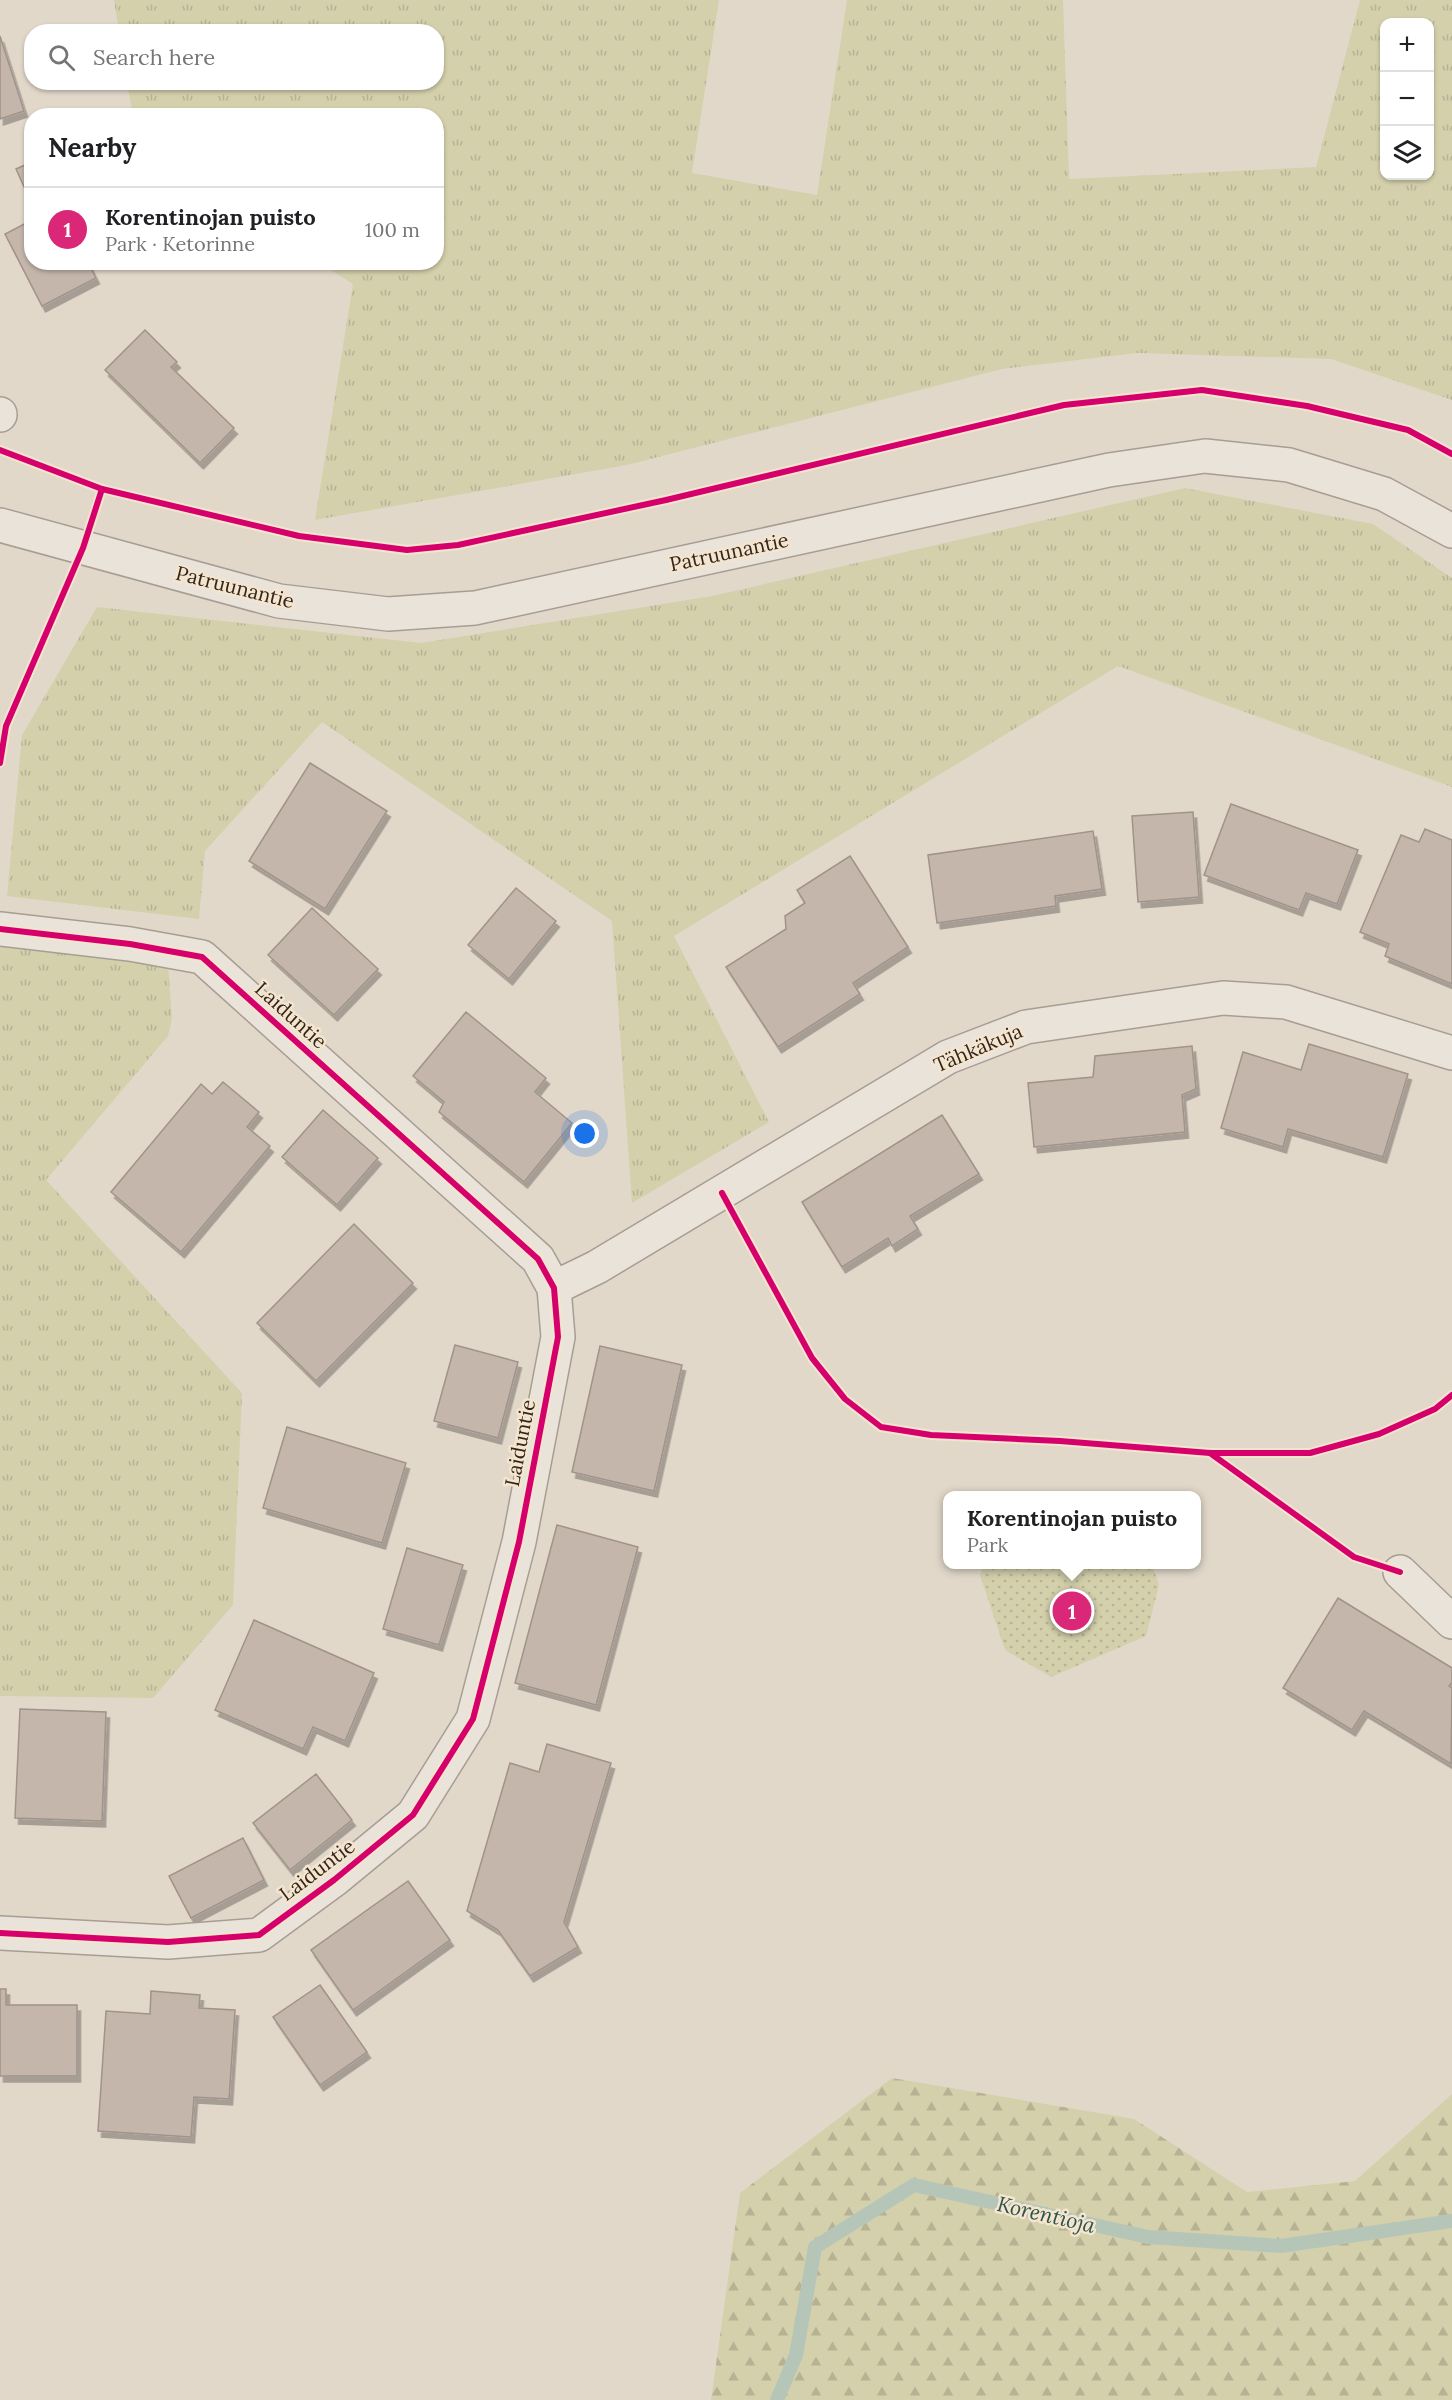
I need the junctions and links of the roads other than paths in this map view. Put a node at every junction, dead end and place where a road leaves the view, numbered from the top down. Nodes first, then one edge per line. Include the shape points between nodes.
1 (0, 525) edge
2 (1452, 531) edge
3 (0, 929) edge
4 (1452, 1053) edge
5 (554, 1288) junction
6 (1400, 1572) dead end
7 (1452, 1622) edge
8 (0, 1933) edge

1 - 2 street, Patruunantie via 279,601 388,615 475,608 1109,470 1205,456 1289,465 1384,494
3 - 5 street, Laiduntie via 202,957 538,1259
4 - 5 street, Tähkäkuja via 1286,1002 1223,998 1026,1027 948,1057 597,1268
5 - 8 street, Laiduntie via 558,1337 519,1542 473,1719 413,1815 259,1935 168,1942
6 - 7 street

